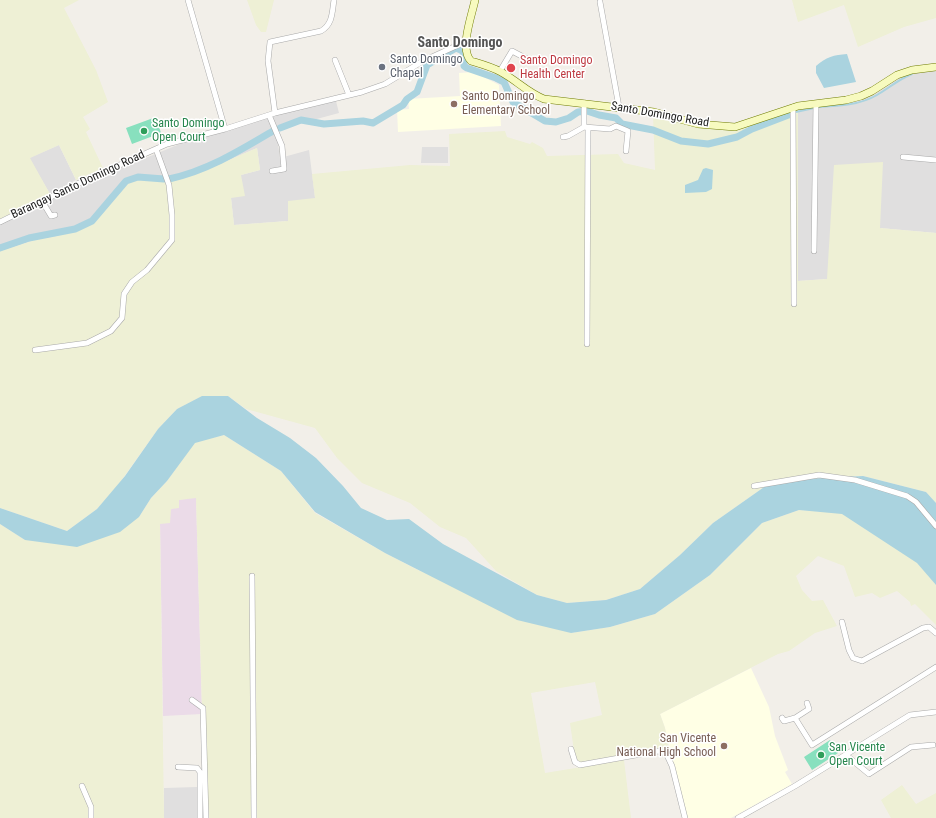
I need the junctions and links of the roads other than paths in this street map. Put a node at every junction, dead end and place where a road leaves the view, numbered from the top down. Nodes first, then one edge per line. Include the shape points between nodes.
1 (188, 0) edge
2 (334, 0) edge
3 (475, 0) edge
4 (600, 2) dead end
5 (467, 41) junction
6 (335, 60) dead end
7 (533, 62) dead end
8 (936, 67) edge
9 (500, 71) junction
10 (349, 95) junction
11 (816, 104) junction
12 (620, 107) junction
13 (793, 107) junction
14 (584, 109) junction
15 (275, 112) junction
16 (269, 114) junction
17 (586, 128) junction
18 (225, 129) junction
19 (563, 137) dead end
20 (156, 149) junction
21 (626, 150) dead end
22 (903, 157) dead end
23 (936, 160) edge
24 (272, 172) dead end
25 (42, 201) junction
26 (55, 215) dead end
27 (0, 222) edge
28 (814, 252) dead end
29 (794, 304) dead end
30 (586, 344) dead end
31 (35, 350) dead end
32 (754, 486) dead end
33 (936, 526) edge
34 (252, 576) dead end
35 (842, 622) dead end
36 (936, 633) edge
37 (936, 667) edge
38 (192, 700) dead end
39 (806, 703) dead end
40 (936, 712) edge
41 (782, 718) dead end
42 (795, 718) junction
43 (933, 745) dead end
44 (571, 749) dead end
45 (846, 755) junction
46 (178, 767) dead end
47 (82, 786) dead end
48 (91, 818) edge
49 (200, 818) edge
50 (206, 818) edge
51 (254, 818) edge
52 (685, 818) edge
53 (738, 818) edge

1 - 18 street
2 - 15 street via 331,23 327,28 270,42 268,61
3 - 5 street, Santo Domingo Road
4 - 12 street
5 - 9 street, Santo Domingo Road via 466,49 471,61
5 - 10 street, Barangay Santo Domingo Road via 423,61 385,84
6 - 10 street
7 - 9 street via 512,51
8 - 11 street, Santo Domingo Road via 897,75 861,96
9 - 14 street, Santo Domingo Road via 534,95
10 - 15 street, Barangay Santo Domingo Road
11 - 13 street, Santo Domingo Road
11 - 28 street
12 - 13 street, Santo Domingo Road via 654,112 698,124 735,127
12 - 14 street, Santo Domingo Road
13 - 29 street
14 - 17 street
15 - 16 street, Barangay Santo Domingo Road
16 - 18 street, Barangay Santo Domingo Road
16 - 24 street via 282,146 284,169
17 - 19 street
17 - 21 street via 610,129 616,126 628,131
17 - 30 street
18 - 20 street, Barangay Santo Domingo Road
20 - 25 street, Barangay Santo Domingo Road
20 - 31 street via 169,184 172,240 147,270 132,282 124,294 122,318 110,331 86,343
22 - 23 street
25 - 26 street via 51,216
25 - 27 street, Barangay Santo Domingo Road
32 - 33 street via 820,475 855,480 907,496 916,502
34 - 51 street
35 - 36 street via 853,658 862,661 923,628 929,627
37 - 42 street via 812,745
38 - 50 street via 203,708
39 - 42 street via 809,709
40 - 45 street via 910,715
41 - 42 street via 784,721
43 - 45 street via 911,747 869,774
44 - 52 street via 575,762 580,766 658,752 666,753 672,766
45 - 53 street
46 - 49 street via 197,768 200,772
47 - 48 street via 91,807

